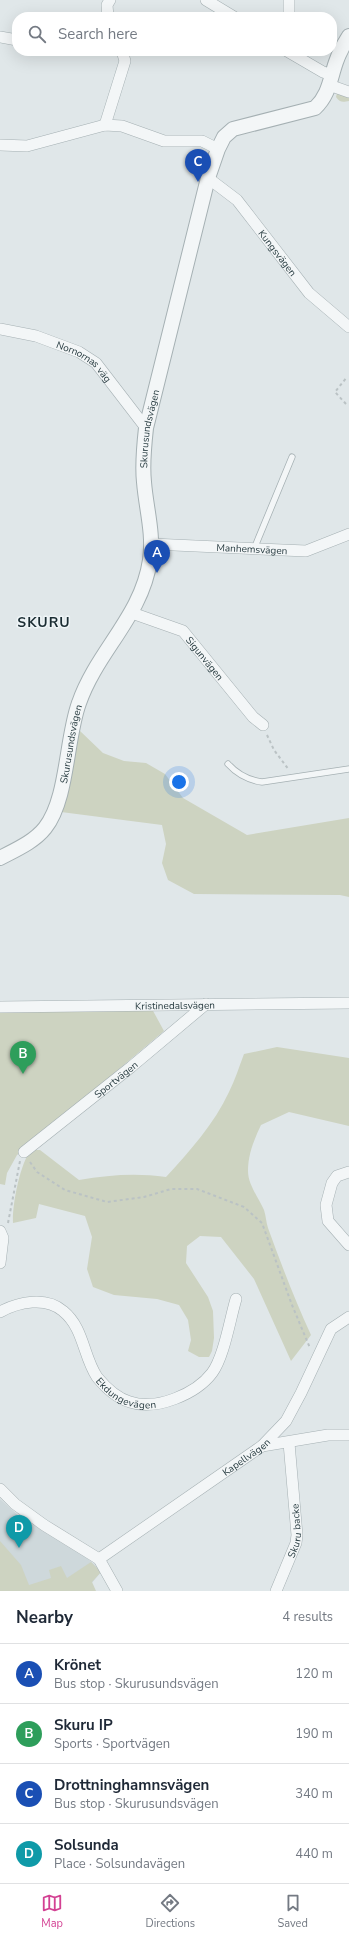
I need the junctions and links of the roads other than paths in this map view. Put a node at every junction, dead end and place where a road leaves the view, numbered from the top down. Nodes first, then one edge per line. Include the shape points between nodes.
1 (110, 0) edge
2 (206, 0) edge
3 (289, 0) edge
4 (108, 12) edge
5 (226, 12) edge
6 (289, 12) edge
7 (349, 36) edge
8 (0, 37) edge
9 (12, 39) edge
10 (124, 56) edge
11 (296, 56) edge
12 (331, 80) junction
13 (349, 92) edge
14 (105, 125) junction
15 (0, 145) edge
16 (218, 148) junction
17 (208, 178) junction
18 (349, 327) edge
19 (0, 329) edge
20 (146, 428) junction
21 (292, 457) dead end
22 (349, 534) edge
23 (152, 544) junction
24 (254, 549) junction
25 (132, 613) junction
26 (262, 725) road end
27 (228, 764) dead end
28 (349, 769) edge
29 (0, 858) edge
30 (349, 1003) edge
31 (206, 1004) junction
32 (0, 1007) edge
33 (24, 1152) road end
34 (349, 1172) edge
35 (1, 1233) edge
36 (349, 1245) edge
37 (0, 1263) edge
38 (236, 1299) dead end
39 (0, 1311) edge
40 (349, 1317) edge
41 (349, 1435) edge
42 (289, 1443) junction
43 (262, 1446) junction
44 (0, 1489) edge
45 (99, 1559) junction
46 (117, 1591) edge
47 (276, 1591) edge

1 - 4 street
2 - 5 street
3 - 6 street
7 - 12 street, Skurusundsvägen via 336,62
8 - 9 street
10 - 14 street via 125,61
11 - 12 street via 323,72
12 - 13 street
12 - 16 street, Skurusundsvägen via 322,101 315,108 233,129 224,137
14 - 15 street via 27,146
14 - 16 street via 122,126 164,141 202,141
16 - 17 street, Skurusundsvägen
17 - 18 street, Kungsvägen via 237,200 309,293
17 - 20 street, Skurusundsvägen
19 - 20 street, Nornornas väg via 36,336 78,352 96,363
20 - 23 street, Skurusundsvägen via 143,454 144,482
21 - 24 lane
22 - 24 street, Manhemsvägen via 306,551
23 - 24 street, Manhemsvägen
23 - 25 street, Skurusundsvägen via 142,593
25 - 26 street, Sigunvägen via 183,631
25 - 29 street, Skurusundsvägen via 93,672 78,703 55,810 45,828 28,843
27 - 28 lane via 235,772 250,780 262,782
30 - 31 street, Kristinedalsvägen
31 - 32 street, Kristinedalsvägen
31 - 33 street, Sportvägen
34 - 36 street via 338,1176 332,1183 326,1205 328,1221
35 - 37 street
38 - 39 street, Ekdungevägen via 220,1358 212,1373 188,1393 159,1404 132,1403 108,1390 97,1376 74,1322 62,1309 46,1302 32,1302
40 - 43 street, Kapellvägen via 331,1329 286,1421
41 - 42 street via 328,1435
42 - 43 street
42 - 47 street, Skuru backe via 296,1543
43 - 45 street, Kapellvägen
44 - 45 street via 44,1525
45 - 46 street

